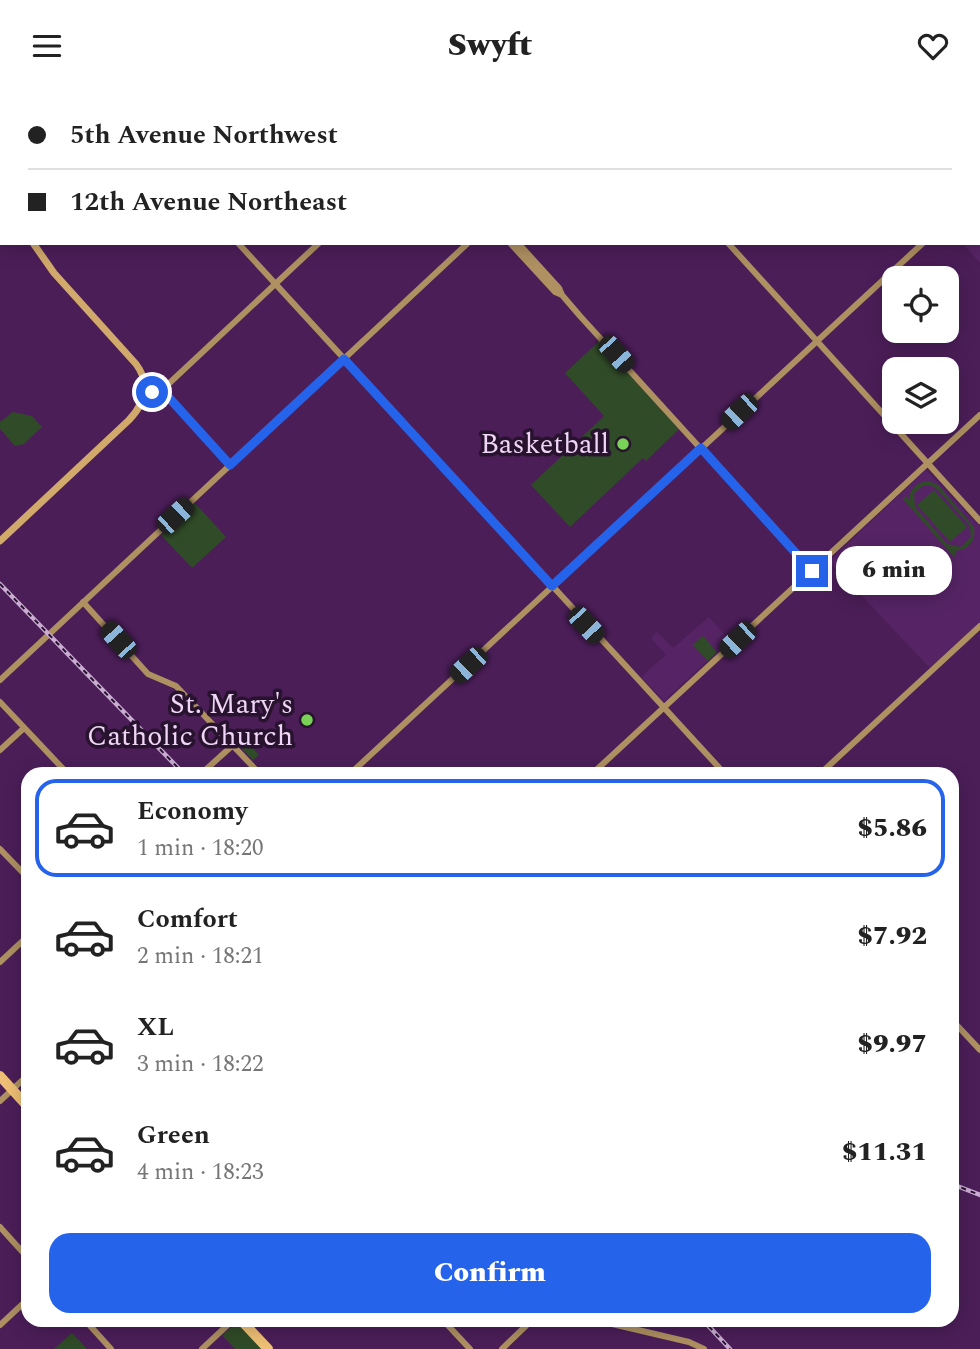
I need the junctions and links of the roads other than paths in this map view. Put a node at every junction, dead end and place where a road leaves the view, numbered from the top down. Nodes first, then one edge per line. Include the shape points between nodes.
1 (29, 245) edge
2 (34, 245) edge
3 (240, 245) edge
4 (317, 245) edge
5 (466, 245) edge
6 (512, 245) edge
7 (521, 245) edge
8 (730, 245) edge
9 (921, 245) edge
10 (54, 273) junction
11 (275, 284) junction
12 (562, 295) junction
13 (816, 340) junction
14 (344, 359) junction
15 (144, 380) junction
16 (161, 390) junction
17 (145, 392) junction
18 (140, 407) junction
19 (980, 415) edge
20 (701, 448) junction
21 (927, 463) junction
22 (230, 465) junction
23 (980, 521) edge
24 (0, 541) edge
25 (812, 571) junction
26 (552, 586) junction
27 (83, 602) junction
28 (980, 626) edge
29 (0, 680) edge
30 (0, 702) edge
31 (663, 708) junction
32 (24, 728) junction
33 (233, 745) junction
34 (0, 750) edge
35 (61, 767) edge
36 (209, 767) edge
37 (253, 767) edge
38 (357, 767) edge
39 (599, 767) edge
40 (718, 767) edge
41 (827, 767) edge
42 (0, 849) edge
43 (21, 871) edge
44 (21, 943) edge
45 (0, 963) edge
46 (959, 1028) edge
47 (980, 1050) edge
48 (0, 1076) edge
49 (21, 1081) edge
50 (12, 1089) junction
51 (21, 1099) edge
52 (0, 1101) edge
53 (0, 1227) edge
54 (21, 1250) edge
55 (21, 1306) edge
56 (0, 1325) edge
57 (90, 1327) edge
58 (225, 1327) edge
59 (247, 1327) edge
60 (449, 1327) edge
61 (525, 1327) edge
62 (625, 1327) edge
63 (111, 1349) edge
64 (202, 1349) edge
65 (268, 1349) edge
66 (470, 1349) edge
67 (502, 1349) edge
68 (704, 1349) edge

1 - 10 main road
2 - 10 main road
3 - 11 street
4 - 11 street
5 - 14 street
6 - 12 street
7 - 12 street
8 - 13 street
9 - 13 street
10 - 15 main road via 128,353
11 - 14 street
11 - 16 street
12 - 20 street
13 - 20 street
13 - 21 street
14 - 22 street
14 - 26 street
15 - 16 street
15 - 17 main road
16 - 17 street
16 - 18 street
16 - 22 street
17 - 18 main road
18 - 24 main road
19 - 21 street
20 - 25 street
20 - 26 street
21 - 23 street
21 - 25 street
22 - 27 street
25 - 31 street
26 - 31 street
26 - 38 street
27 - 29 street
27 - 33 street via 148,674 176,686
28 - 41 street
30 - 32 street
31 - 39 street
31 - 40 street
32 - 34 street
32 - 35 street
33 - 36 street
33 - 37 street
42 - 43 street
44 - 45 street
46 - 47 street
48 - 50 highway
49 - 50 street
50 - 51 highway
50 - 52 street
53 - 54 street
55 - 56 street
57 - 63 street
58 - 64 street
59 - 65 highway
60 - 66 street
61 - 67 street
62 - 68 street

